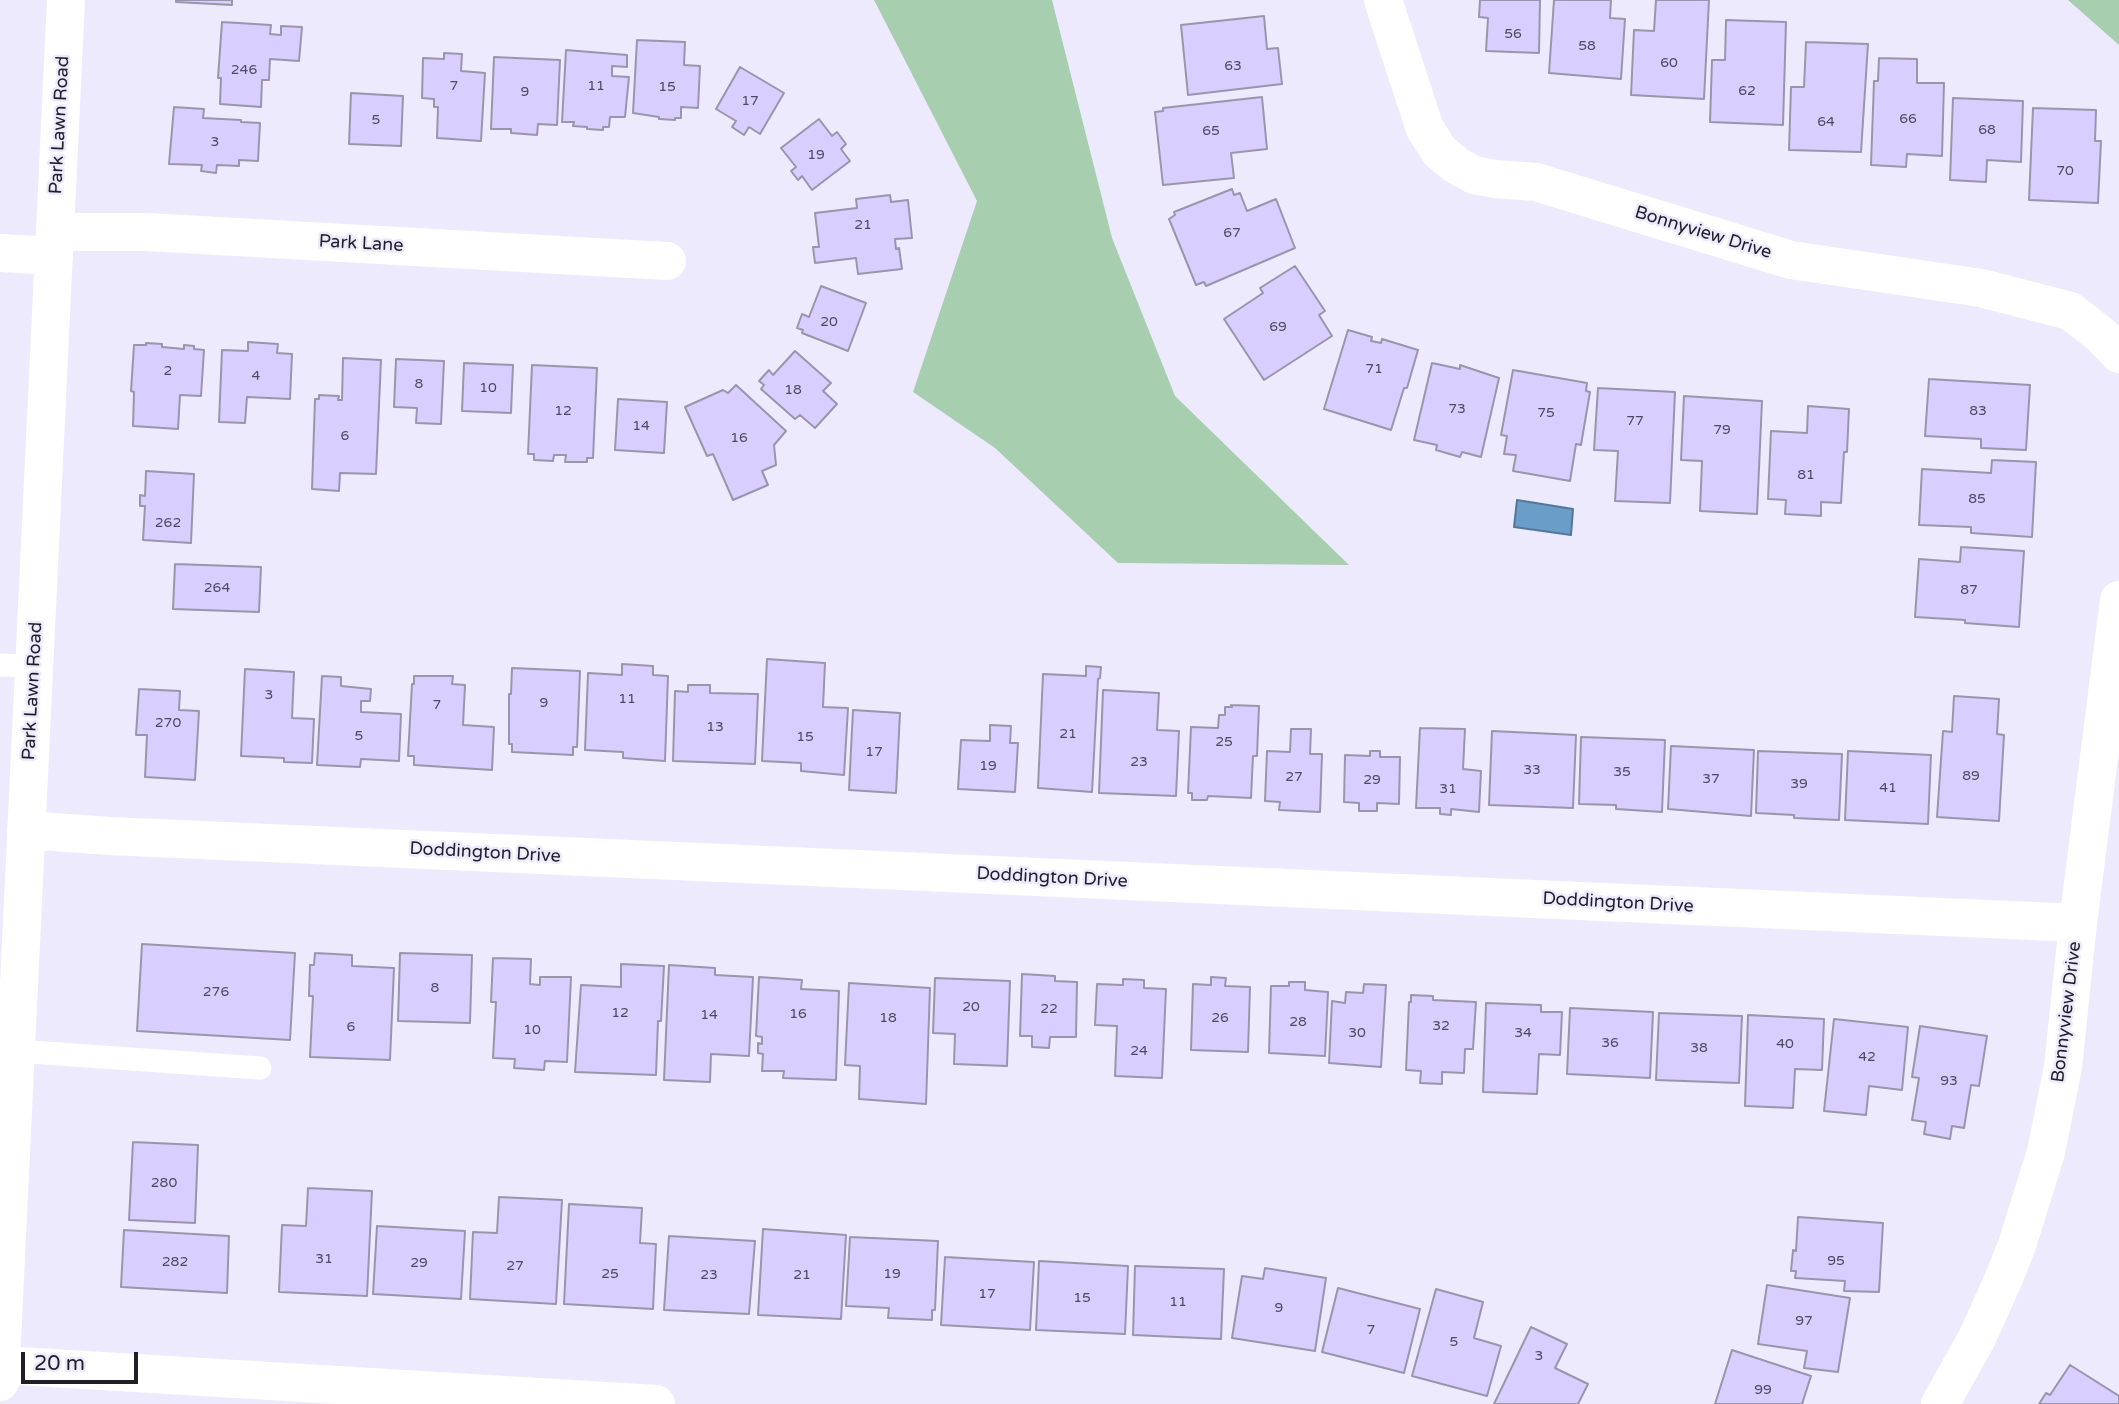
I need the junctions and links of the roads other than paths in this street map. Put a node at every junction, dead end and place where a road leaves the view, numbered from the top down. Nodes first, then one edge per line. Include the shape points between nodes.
1 (66, 0) edge
2 (1383, 0) edge
3 (54, 244) junction
4 (0, 253) edge
5 (667, 261) dead end
6 (2119, 354) edge
7 (2119, 600) edge
8 (17, 666) edge
9 (26, 830) junction
10 (2078, 923) junction
11 (10, 955) edge
12 (16, 1051) junction
13 (260, 1068) dead end
14 (1, 1365) edge
15 (0, 1382) edge
16 (504, 1400) edge
17 (656, 1404) edge
18 (1940, 1404) edge

1 - 3 street, Park Lawn Road
2 - 6 street, Bonnyview Drive via 1425,129 1440,152 1474,174 1536,182 1791,260 1980,288 2070,311
3 - 4 street, Park Lane
3 - 5 street, Park Lane via 147,232
3 - 8 street, Park Lawn Road
7 - 10 street, Bonnyview Drive
8 - 9 street, Park Lawn Road
9 - 10 street, Doddington Drive
9 - 11 street, Park Lawn Road
10 - 18 street, Bonnyview Drive via 2063,1067 2046,1152 2004,1278
11 - 12 street, Park Lawn Road
12 - 13 lane
12 - 14 street, Park Lawn Road
14 - 15 street, Park Lawn Road
14 - 16 street
16 - 17 street

